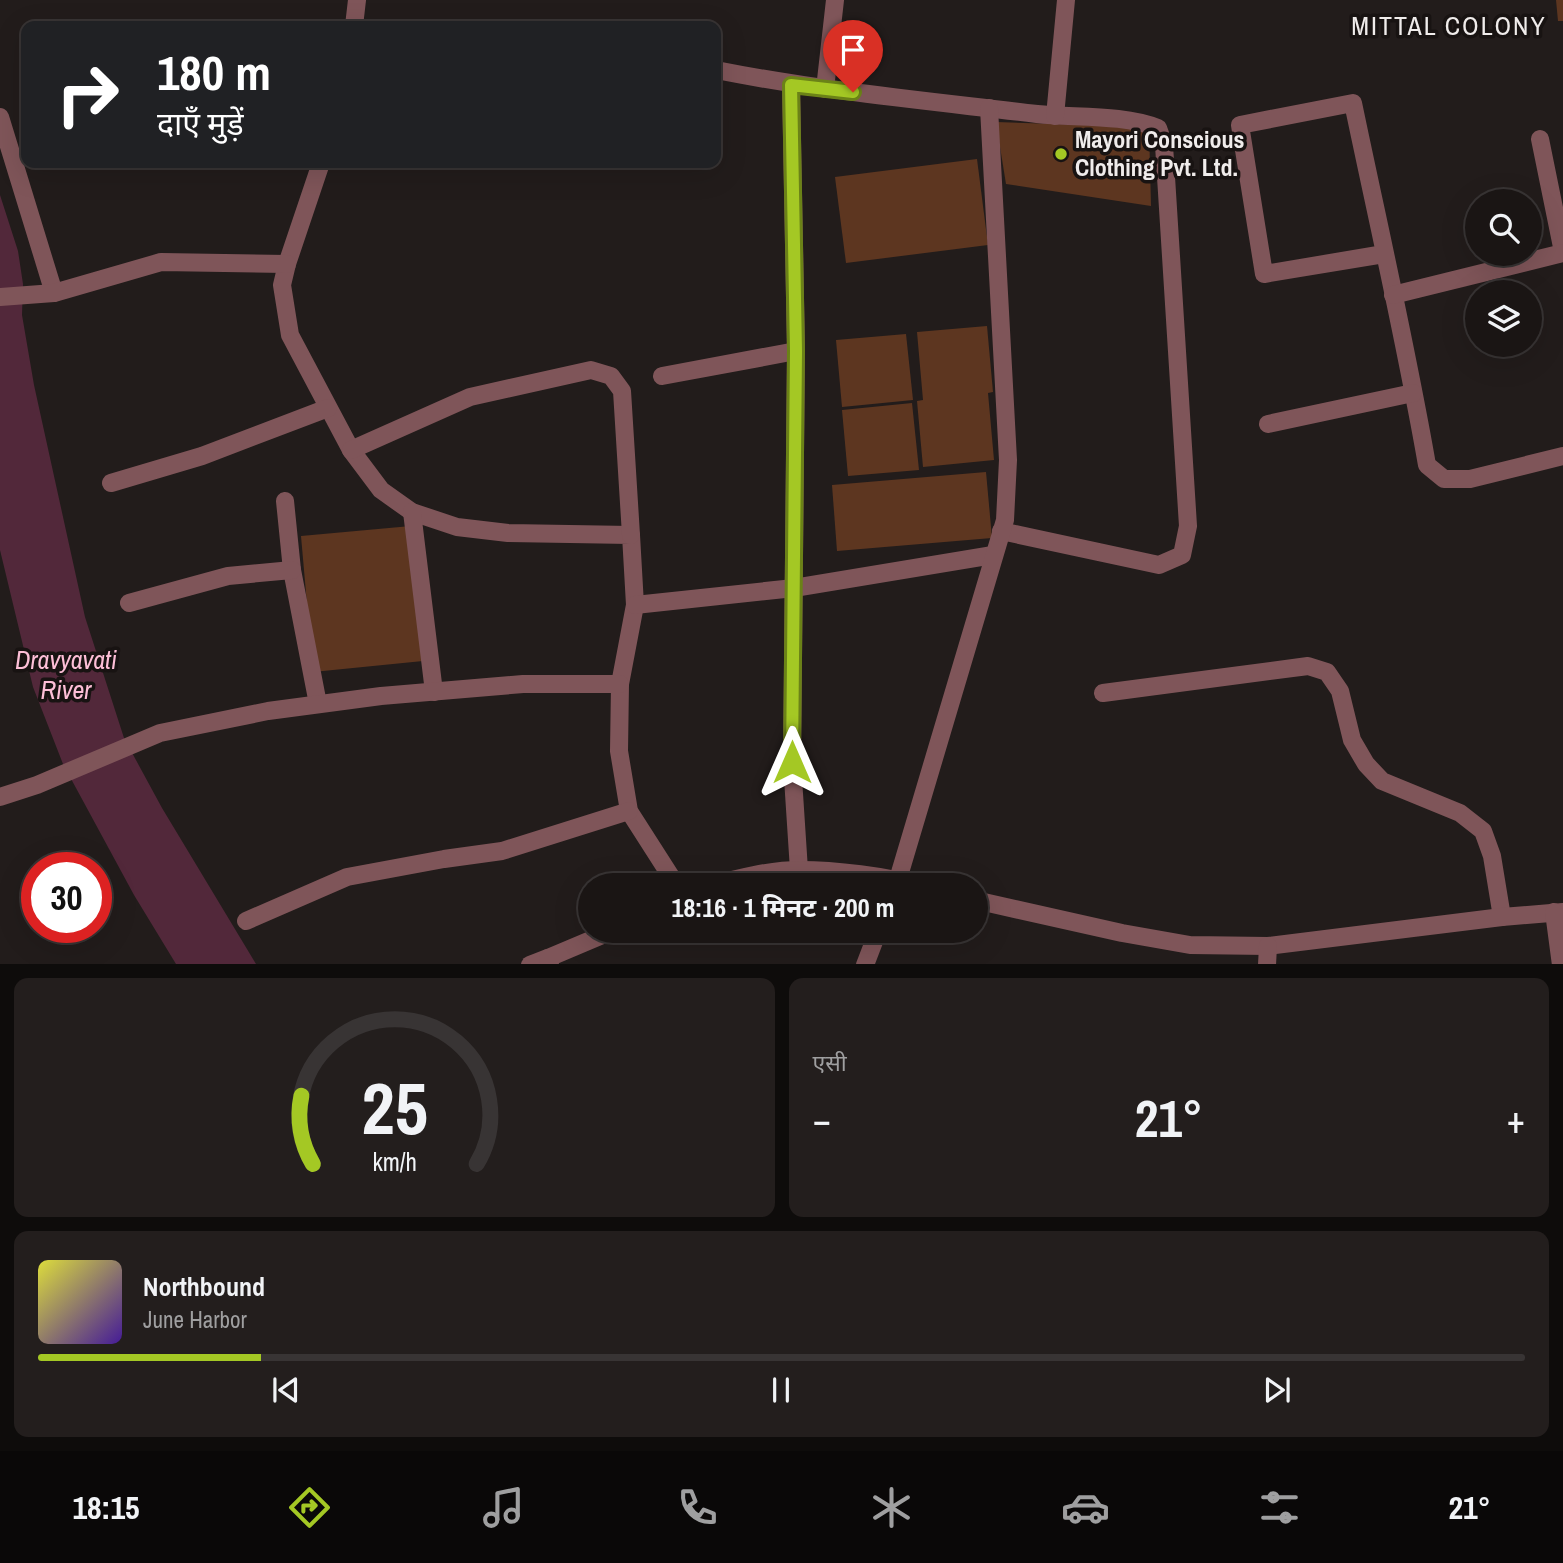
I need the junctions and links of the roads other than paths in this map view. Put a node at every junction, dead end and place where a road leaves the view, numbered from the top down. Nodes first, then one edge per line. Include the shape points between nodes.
1 (357, 0) edge
2 (835, 0) edge
3 (1066, 0) edge
4 (355, 21) edge
5 (721, 71) edge
6 (791, 85) junction
7 (825, 89) junction
8 (989, 108) junction
9 (1055, 116) junction
10 (0, 117) edge
11 (1540, 139) dead end
12 (319, 168) edge
13 (1563, 252) edge
14 (1384, 254) junction
15 (287, 264) junction
16 (54, 293) junction
17 (1393, 295) junction
18 (0, 297) edge
19 (796, 351) junction
20 (662, 376) dead end
21 (1413, 393) junction
22 (328, 408) junction
23 (1268, 424) dead end
24 (351, 450) junction
25 (1563, 456) edge
26 (111, 483) dead end
27 (285, 501) dead end
28 (412, 512) junction
29 (1001, 531) junction
30 (631, 535) junction
31 (993, 555) junction
32 (292, 570) junction
33 (793, 588) junction
34 (129, 603) dead end
35 (635, 605) junction
36 (620, 684) junction
37 (434, 692) junction
38 (1103, 693) dead end
39 (318, 704) junction
40 (0, 797) edge
41 (629, 811) junction
42 (799, 870) junction
43 (669, 873) edge
44 (777, 873) edge
45 (822, 873) edge
46 (900, 873) edge
47 (988, 903) edge
48 (1558, 912) edge
49 (1502, 917) junction
50 (246, 921) dead end
51 (586, 943) edge
52 (873, 943) edge
53 (1267, 955) edge
54 (549, 961) edge
55 (530, 964) edge
56 (865, 964) edge
57 (1561, 964) edge

1 - 4 street
2 - 7 street
3 - 9 street
5 - 6 street
6 - 7 street
6 - 19 street
7 - 8 street
8 - 9 street
8 - 29 street via 1009,460
9 - 29 street via 1142,121 1157,128 1164,145 1188,526 1182,555 1159,565
10 - 16 street
11 - 13 street
12 - 15 street
13 - 17 street
14 - 14 street via 1353,103 1240,125 1264,274
14 - 17 street
15 - 16 street via 161,262
15 - 22 street via 282,285 290,335
16 - 18 street
17 - 21 street
19 - 20 street
19 - 33 street
21 - 23 street
21 - 25 street via 1427,465 1444,479 1471,479
22 - 24 street
22 - 26 street via 202,456
24 - 28 street via 381,490
24 - 30 street via 470,397 592,370 611,376 622,391
27 - 32 street
28 - 30 street via 457,527 508,533
28 - 37 street
29 - 31 street
30 - 35 street
31 - 33 street
31 - 46 street
32 - 34 street via 228,576
32 - 39 street
33 - 35 street
33 - 42 street via 792,762
35 - 36 street
36 - 37 street via 523,684
36 - 41 street via 619,751
37 - 39 street
38 - 49 street via 1308,666 1327,672 1340,691 1352,740 1382,781 1460,813 1483,831
39 - 40 street via 160,733
41 - 43 street
41 - 50 street via 502,851 347,877
42 - 44 street
42 - 45 street
47 - 53 street via 1122,933
48 - 49 street
48 - 57 street
49 - 53 street
51 - 54 street
52 - 56 street
54 - 55 street

